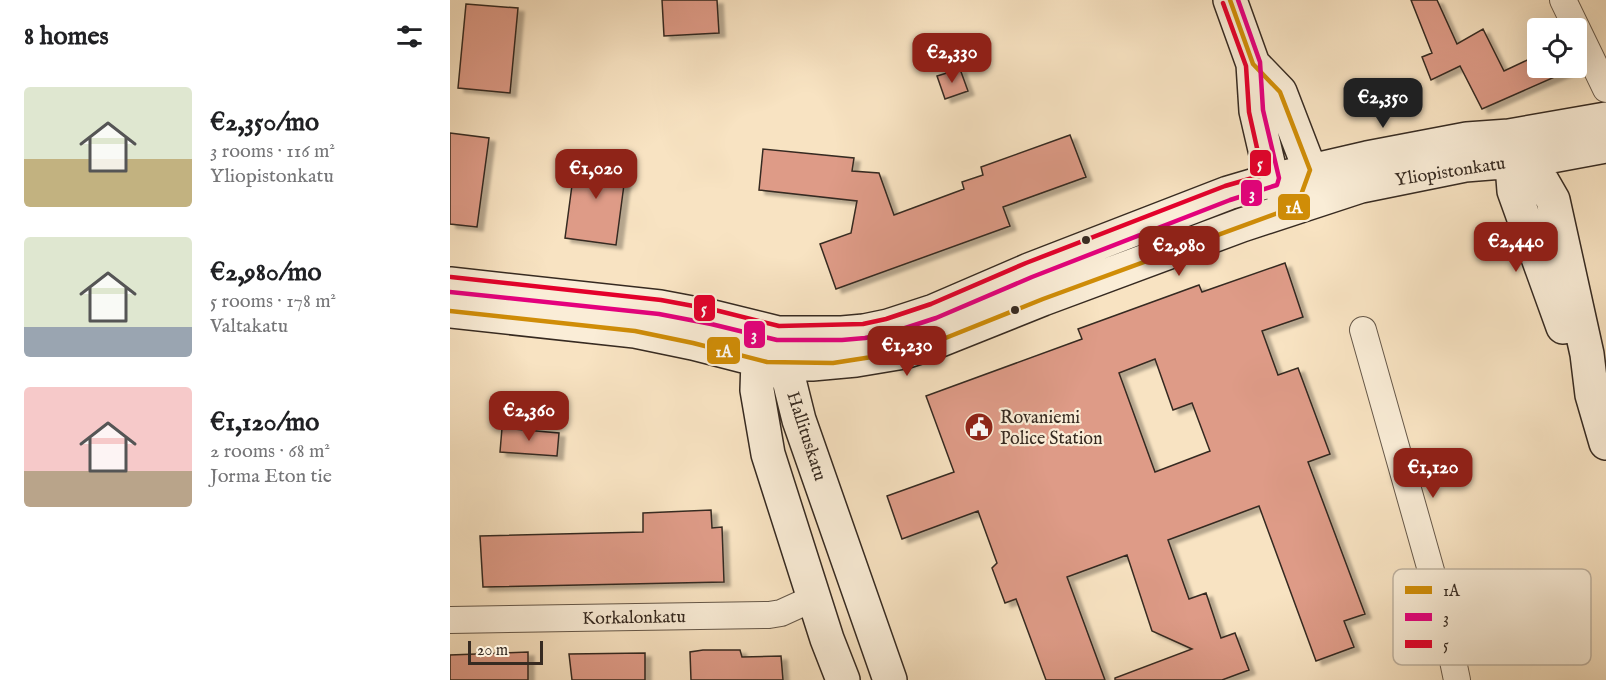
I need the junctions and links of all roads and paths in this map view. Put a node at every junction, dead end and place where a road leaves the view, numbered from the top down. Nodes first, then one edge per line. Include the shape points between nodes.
1 (1230, 0) edge
2 (1563, 0) edge
3 (1253, 64) junction
4 (1606, 89) edge
5 (1606, 119) edge
6 (1606, 146) edge
7 (1516, 152) junction
8 (1310, 170) junction
9 (1272, 180) junction
10 (1297, 206) junction
11 (450, 284) edge
12 (450, 311) edge
13 (1363, 330) dead end
14 (773, 352) junction
15 (1606, 443) edge
16 (846, 553) junction
17 (1430, 569) edge
18 (814, 598) junction
19 (450, 620) edge
20 (1454, 665) edge
21 (843, 680) edge
22 (890, 680) edge
23 (1457, 680) edge

1 - 3 street
2 - 4 street
3 - 8 street via 1280,92
3 - 9 street via 1257,111
5 - 7 street, Yliopistonkatu
6 - 7 street, Yliopistonkatu
7 - 8 street, Yliopistonkatu via 1467,138
7 - 10 street, Yliopistonkatu via 1361,186
7 - 15 street via 1553,200 1587,354 1592,395
8 - 9 street, Yliopistonkatu
8 - 10 street
9 - 10 street
9 - 14 street, Yliopistonkatu via 1084,248 912,318
10 - 14 street, Yliopistonkatu via 904,352 833,363
11 - 14 street via 660,307 713,317
12 - 14 street via 635,331 693,343
13 - 17 street
14 - 16 street, Hallituskatu
14 - 18 street, Hallituskatu via 757,390 768,454
16 - 18 street
16 - 22 street, Hallituskatu
18 - 19 street, Korkalonkatu via 769,615
18 - 21 street, Hallituskatu
20 - 23 street

